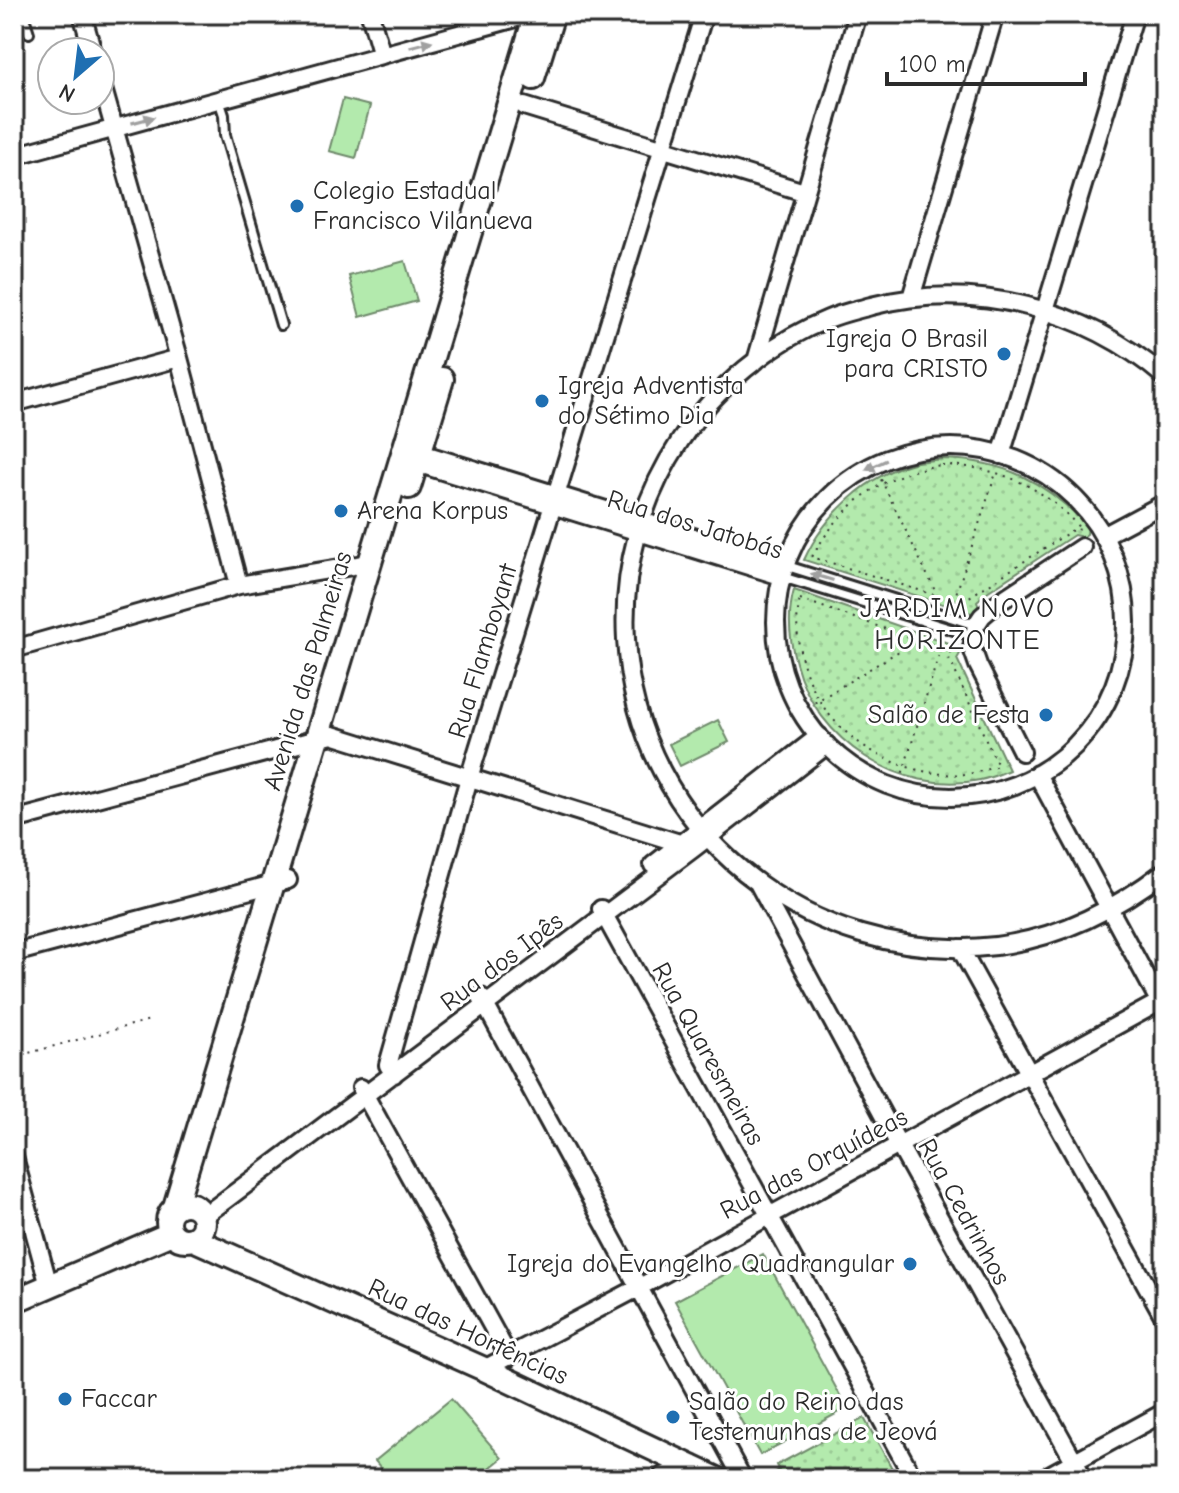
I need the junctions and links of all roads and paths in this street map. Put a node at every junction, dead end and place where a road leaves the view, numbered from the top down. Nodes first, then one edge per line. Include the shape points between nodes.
1 (23, 14) edge
2 (82, 14) edge
3 (370, 14) edge
4 (533, 14) edge
5 (553, 14) edge
6 (704, 14) edge
7 (858, 14) edge
8 (995, 14) edge
9 (1135, 14) edge
10 (29, 33) dead end
11 (88, 36) edge
12 (382, 55) junction
13 (522, 97) junction
14 (219, 99) junction
15 (111, 116) edge
16 (114, 128) junction
17 (663, 148) junction
18 (14, 156) edge
19 (804, 192) junction
20 (911, 298) junction
21 (1045, 310) junction
22 (281, 325) dead end
23 (179, 358) junction
24 (756, 361) junction
25 (1165, 377) edge
26 (14, 403) edge
27 (1001, 455) junction
28 (411, 456) junction
29 (874, 465) junction
30 (996, 472) junction
31 (883, 483) junction
32 (555, 500) junction
33 (1165, 503) edge
34 (639, 526) junction
35 (1103, 536) junction
36 (1082, 547) dead end
37 (370, 563) junction
38 (782, 571) junction
39 (239, 585) junction
40 (938, 596) junction
41 (954, 601) junction
42 (975, 631) junction
43 (918, 640) junction
44 (941, 648) junction
45 (14, 649) edge
46 (818, 700) junction
47 (801, 711) junction
48 (325, 737) junction
49 (823, 740) junction
50 (1022, 752) dead end
51 (904, 766) junction
52 (1037, 774) junction
53 (469, 778) junction
54 (898, 788) junction
55 (14, 820) edge
56 (696, 840) junction
57 (1165, 871) edge
58 (280, 882) junction
59 (758, 884) junction
60 (1109, 909) junction
61 (602, 910) junction
62 (960, 948) junction
63 (14, 953) edge
64 (483, 1000) junction
65 (1163, 1004) edge
66 (150, 1020) dead end
67 (14, 1057) edge
68 (391, 1069) junction
69 (1029, 1074) junction
70 (363, 1090) junction
71 (899, 1145) junction
72 (14, 1157) edge
73 (192, 1209) junction
74 (769, 1215) junction
75 (183, 1236) junction
76 (49, 1286) junction
77 (638, 1288) junction
78 (14, 1301) edge
79 (1165, 1319) edge
80 (509, 1357) junction
81 (484, 1369) junction
82 (1165, 1412) edge
83 (1075, 1461) junction
84 (692, 1467) junction
85 (827, 1471) dead end
86 (664, 1479) edge
87 (717, 1479) edge
88 (743, 1479) edge
89 (832, 1479) edge
90 (914, 1479) edge
91 (1042, 1479) edge
92 (1084, 1479) edge

1 - 10 lane
2 - 11 street
3 - 12 street
12 -> 4 street
4 - 13 street, Avenida das Palmeiras
5 - 13 street, Avenida das Palmeiras
6 - 17 street, Rua Flamboyant
7 - 19 street
8 - 20 street
9 - 21 street
12 - 14 street
13 - 17 street
13 - 28 street, Avenida das Palmeiras
16 -> 14 street
14 - 22 lane
15 - 16 street
16 - 18 street
16 - 23 street
17 - 19 street
17 - 32 street, Rua Flamboyant
19 - 24 street
20 - 21 street via 970,296
20 - 24 street via 829,318
21 - 25 street via 1130,349
21 - 27 street
23 - 26 street
23 - 39 street
24 - 34 street via 686,432 660,475
27 -> 29 street via 936,448
27 - 35 street via 1060,486
28 - 32 street, Rua dos Jatobás
28 - 37 street, Avenida das Palmeiras
28 - 48 street, Avenida das Palmeiras
29 - 31 path
29 - 38 street via 828,496 795,541
30 - 31 path via 942,465
30 - 41 path
30 - 41 path via 1048,499 1081,530 1074,529 963,601
31 - 40 path
31 - 40 path via 841,515 812,557
32 - 34 street, Rua dos Jatobás
32 - 53 street, Rua Flamboyant
33 - 35 street
34 - 38 street, Rua dos Jatobás
34 - 56 street via 625,627 635,699 660,768
35 - 52 street via 1125,601 1120,669 1089,730
36 - 42 street via 996,604
37 - 39 street
37 - 48 street, Avenida das Palmeiras
38 - 42 lane, Rua dos Jatobás
38 - 47 street via 776,631 788,685
39 - 45 street
40 - 41 path
42 - 50 street via 972,648 978,665
43 - 44 path
43 - 46 path
43 - 46 path via 800,599 800,647
44 - 51 path
44 - 51 path via 951,652 948,656 998,766 958,774
46 - 47 path
46 - 51 path via 853,738
47 - 49 street
48 - 53 street
48 - 55 street
48 - 58 street, Avenida das Palmeiras
49 - 54 street via 849,763
49 - 56 street, Rua dos Ipês
51 - 54 path
52 - 54 street via 1011,786 955,796
52 - 60 street
53 - 56 street
53 - 68 street, Rua Flamboyant
56 - 59 street
56 - 61 street, Rua dos Ipês
57 - 60 street
58 - 63 street
58 - 73 street, Avenida das Palmeiras
59 - 62 street via 833,926 874,939
59 - 71 street, Rua Cedrinhos
60 - 62 street via 1037,938
60 - 65 street
61 - 64 street, Rua dos Ipês
61 - 74 street, Rua Quaresmeiras
62 - 69 street
64 - 68 street, Rua dos Ipês
64 - 77 street
65 - 69 street, Rua das Orquídeas
66 - 67 path
68 - 70 street, Rua dos Ipês
69 - 71 street, Rua das Orquídeas
69 - 79 street
70 - 73 street, Rua dos Ipês
70 - 80 street
71 - 74 street, Rua das Orquídeas
71 - 83 street, Rua Cedrinhos
72 - 76 street
73 - 75 street via 204,1228 199,1236
73 - 75 street via 170,1213 169,1228
74 - 77 street, Rua das Orquídeas
74 - 90 street, Rua Quaresmeiras
75 - 76 street
75 - 81 street, Rua das Hortências
76 - 78 street
77 - 80 street, Rua das Orquídeas
77 - 88 street
80 - 81 street, Rua das Orquídeas
81 - 84 street, Rua das Hortências
82 - 83 street
83 - 91 street
83 - 92 street, Rua Cedrinhos
84 - 86 street
84 - 87 street, Rua das Hortências
85 - 89 path

